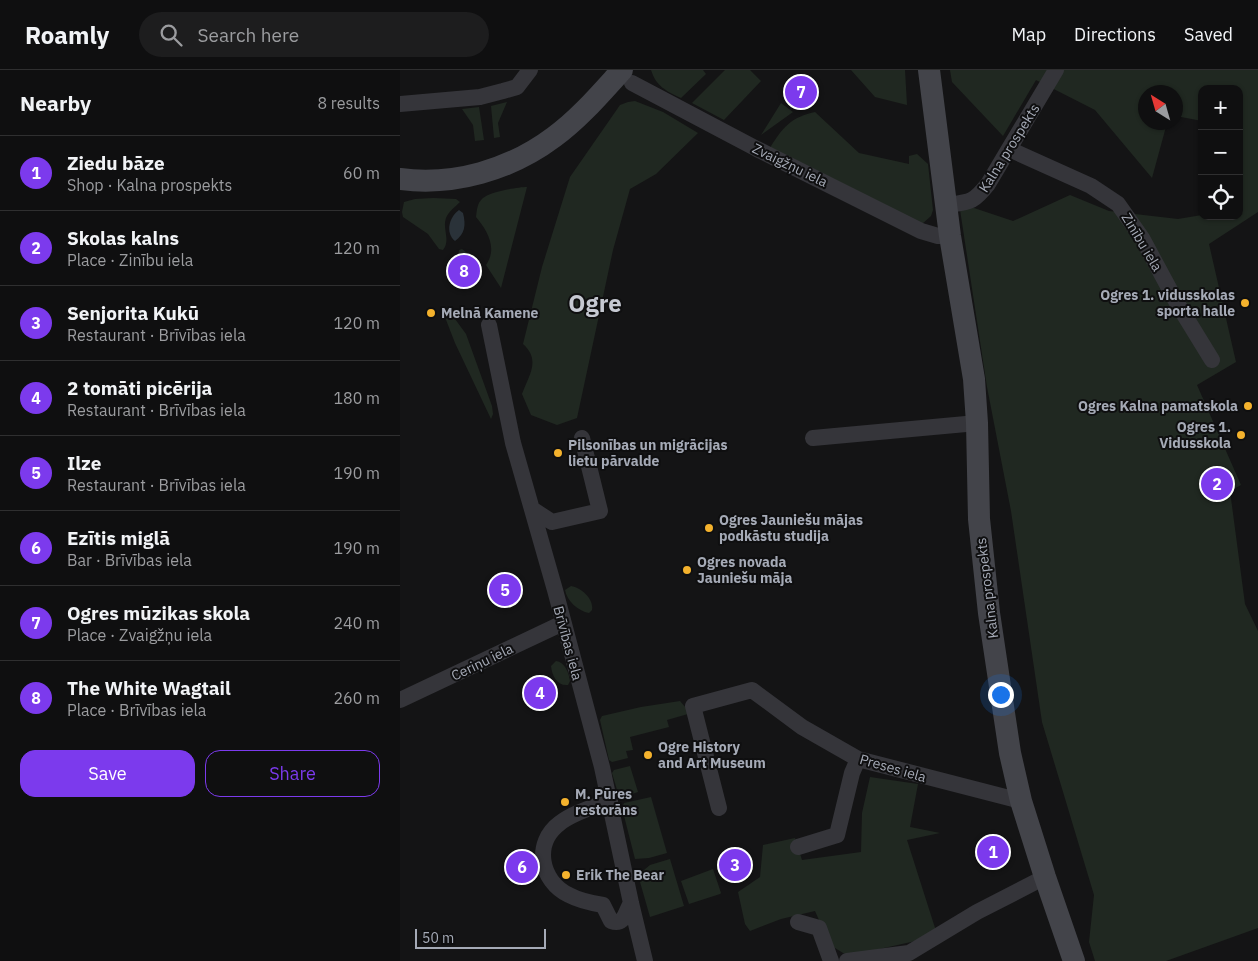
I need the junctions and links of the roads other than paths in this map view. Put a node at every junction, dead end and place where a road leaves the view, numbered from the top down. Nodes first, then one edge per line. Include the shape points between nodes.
1 (530, 70) edge
2 (929, 70) edge
3 (1056, 70) edge
4 (627, 77) edge
5 (400, 104) edge
6 (1009, 149) junction
7 (400, 179) edge
8 (946, 205) junction
9 (950, 236) junction
10 (489, 325) dead end
11 (1212, 360) dead end
12 (978, 422) junction
13 (582, 438) dead end
14 (813, 438) dead end
15 (532, 509) junction
16 (563, 623) junction
17 (400, 700) edge
18 (858, 759) junction
19 (610, 800) junction
20 (1021, 801) junction
21 (719, 808) dead end
22 (798, 847) dead end
23 (1045, 877) junction
24 (630, 903) junction
25 (798, 922) dead end
26 (907, 957) edge
27 (645, 961) edge
28 (831, 961) edge
29 (847, 961) edge
30 (1074, 961) edge

1 - 5 street via 517,87 504,91 480,97
2 - 8 main road, Kalna prospekts
3 - 6 street, Kalna prospekts
4 - 7 main road via 556,136 502,166 482,174 442,180
4 - 9 street, Zvaigžņu iela via 757,149 921,231
6 - 8 street, Kalna prospekts via 978,198
6 - 11 street, Zinību iela via 1091,186 1118,204 1142,238
8 - 9 main road, Kalna prospekts
9 - 12 main road, Kalna prospekts
10 - 15 street, Brīvības iela via 513,443
12 - 14 street
12 - 20 main road, Kalna prospekts via 979,519 989,613 1010,753
13 - 15 street via 600,511 552,522
15 - 16 street, Brīvības iela
16 - 17 street, Ceriņu iela
16 - 19 street, Brīvības iela
18 - 20 street, Preses iela
18 - 21 street, Preses iela via 802,727 752,690 693,706
18 - 22 street via 837,835
19 - 24 street, Brīvības iela
19 - 24 street via 561,822 550,832 543,846 542,862 555,884 568,895 603,906 611,921 621,922
20 - 23 main road, Kalna prospekts
23 - 26 street via 977,912
23 - 30 main road, Kalna prospekts
24 - 27 street, Brīvības iela
25 - 28 street via 819,928
26 - 29 street

